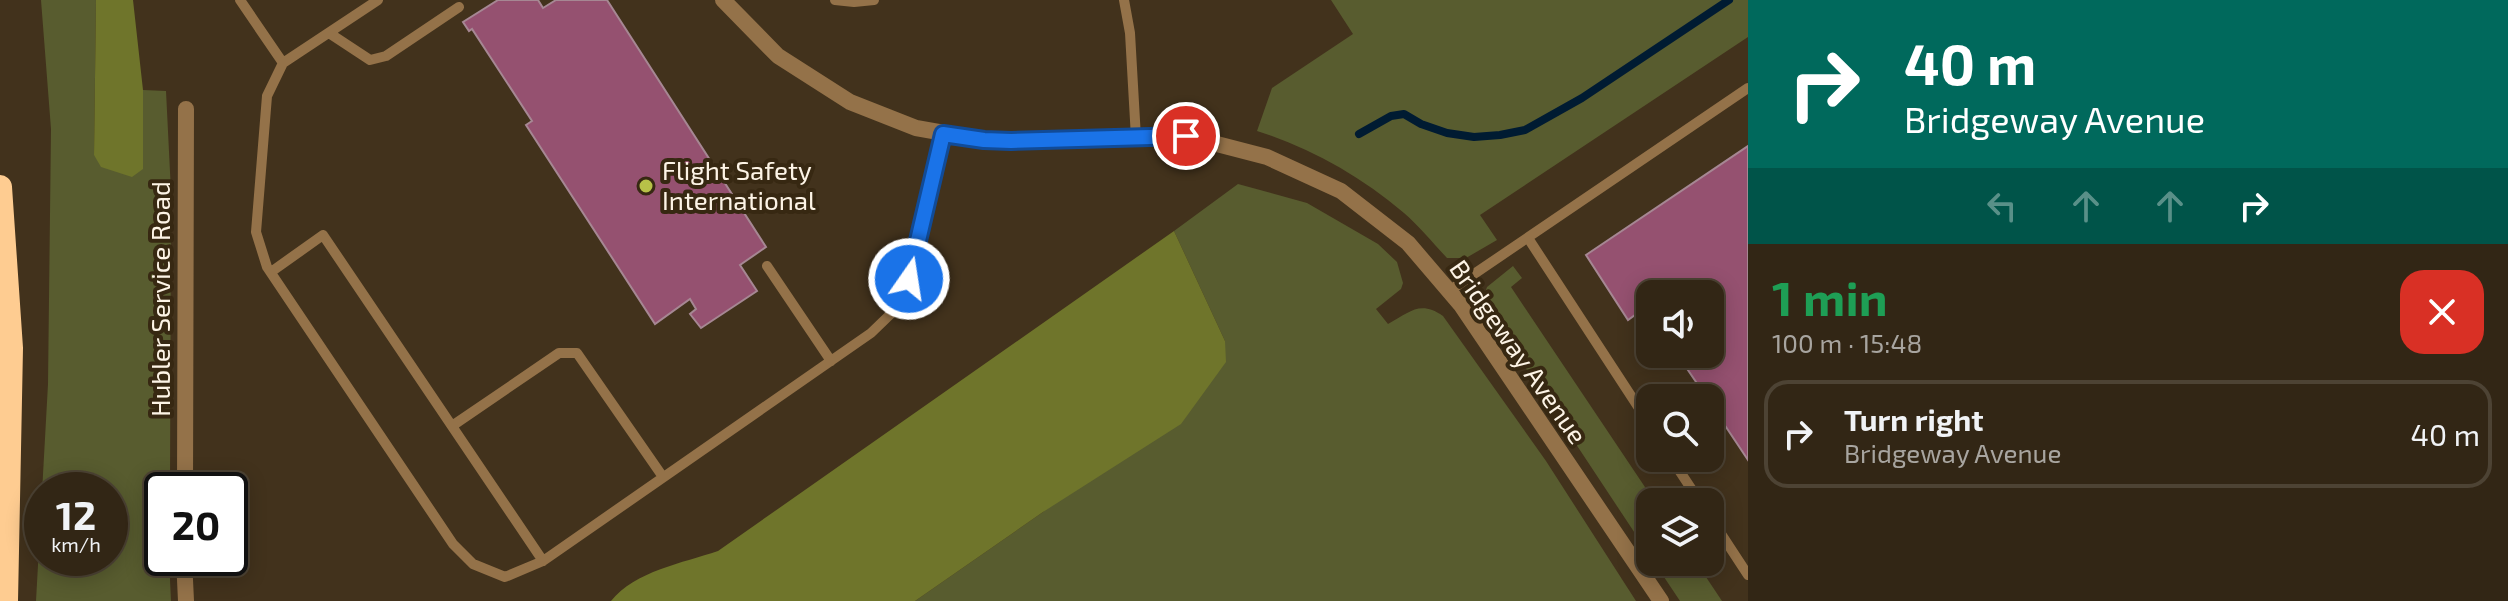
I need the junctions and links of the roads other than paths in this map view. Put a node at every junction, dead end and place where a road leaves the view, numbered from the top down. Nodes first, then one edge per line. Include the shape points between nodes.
1 (240, 0) edge
2 (378, 0) edge
3 (723, 0) edge
4 (835, 0) edge
5 (874, 0) edge
6 (1124, 0) edge
7 (459, 7) dead end
8 (329, 33) junction
9 (283, 63) junction
10 (1748, 88) edge
11 (186, 109) dead end
12 (943, 134) junction
13 (1136, 138) junction
14 (0, 187) edge
15 (1528, 238) junction
16 (767, 266) dead end
17 (271, 272) junction
18 (1449, 291) junction
19 (831, 361) junction
20 (1636, 404) edge
21 (452, 426) junction
22 (185, 472) edge
23 (663, 477) junction
24 (1724, 538) edge
25 (543, 561) junction
26 (1748, 575) edge
27 (185, 576) edge
28 (6, 601) edge
29 (186, 601) edge
30 (1661, 601) edge

1 - 9 lane
2 - 8 lane
3 - 12 street, Bridgeway Avenue via 778,56 850,102
4 - 5 lane
6 - 13 lane
7 - 8 lane via 386,56 370,60
8 - 9 lane
9 - 17 lane via 267,96 256,232
10 - 15 lane
11 - 22 street, Hubler Service Road
12 - 13 street, Bridgeway Avenue via 984,140
12 - 19 lane via 900,305
13 - 18 street, Bridgeway Avenue via 1186,136 1267,157 1341,191 1408,243
14 - 28 highway via 11,348
15 - 18 lane
15 - 20 lane
16 - 19 lane
17 - 21 lane via 323,235
17 - 25 lane via 453,544 473,564 505,577
18 - 30 street, Bridgeway Avenue
19 - 23 lane
21 - 23 lane via 559,353 577,353
21 - 25 lane
23 - 25 lane
24 - 26 lane
27 - 29 street

